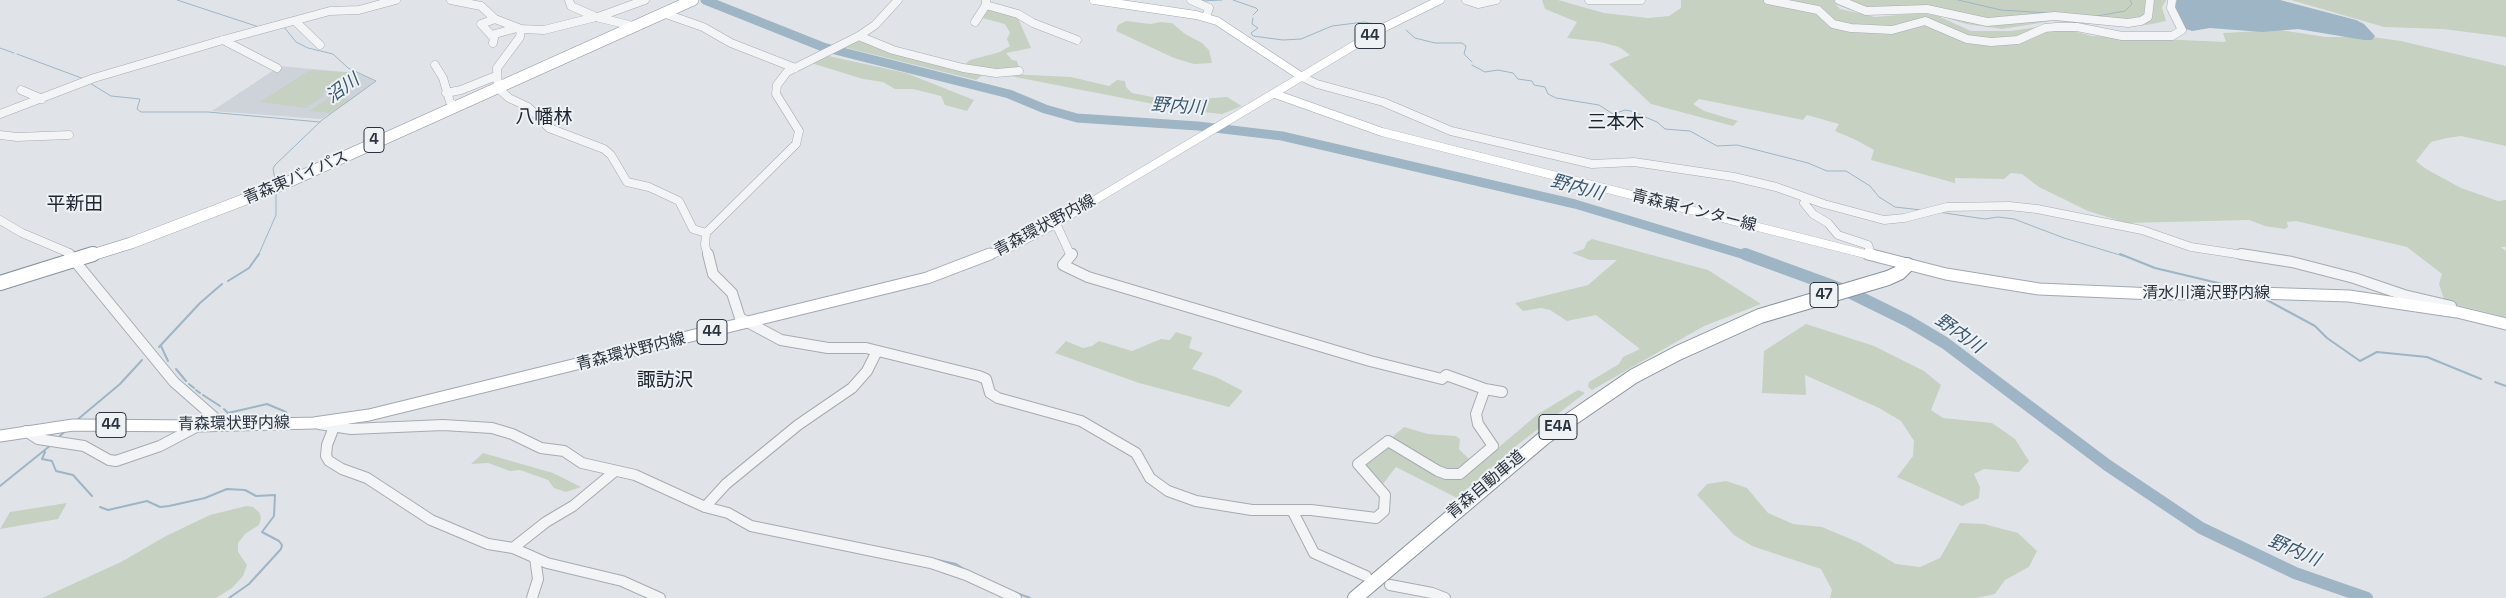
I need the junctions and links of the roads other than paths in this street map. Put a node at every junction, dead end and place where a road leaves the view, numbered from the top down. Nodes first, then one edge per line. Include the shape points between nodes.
1 (396, 0) edge
2 (451, 0) edge
3 (569, 0) edge
4 (645, 0) edge
5 (684, 0) edge
6 (692, 0) edge
7 (898, 0) edge
8 (1094, 0) edge
9 (1191, 0) edge
10 (1440, 0) edge
11 (1466, 0) edge
12 (1496, 0) edge
13 (1589, 0) edge
14 (1642, 0) edge
15 (1768, 0) edge
16 (1839, 0) edge
17 (2150, 0) edge
18 (2172, 0) edge
19 (986, 3) edge
20 (668, 10) junction
21 (597, 17) junction
22 (1206, 17) junction
23 (494, 20) junction
24 (295, 21) junction
25 (975, 22) dead end
26 (629, 25) junction
27 (518, 29) junction
28 (491, 35) junction
29 (859, 36) junction
30 (851, 39) joint
31 (223, 40) junction
32 (1077, 40) dead end
33 (494, 43) dead end
34 (320, 45) dead end
35 (806, 62) joint
36 (435, 65) dead end
37 (277, 68) dead end
38 (795, 68) junction
39 (1019, 71) dead end
40 (1302, 77) junction
41 (497, 82) junction
42 (20, 90) dead end
43 (446, 93) junction
44 (1275, 94) junction
45 (42, 99) junction
46 (453, 104) junction
47 (0, 106) edge
48 (14, 110) junction
49 (0, 114) edge
50 (0, 135) edge
51 (70, 135) dead end
52 (1807, 199) junction
53 (0, 220) edge
54 (9, 225) junction
55 (1053, 225) junction
56 (0, 228) edge
57 (706, 233) junction
58 (1872, 256) junction
59 (73, 260) junction
60 (1907, 265) junction
61 (0, 279) edge
62 (0, 283) edge
63 (1760, 316) joint
64 (2506, 319) edge
65 (749, 323) junction
66 (2506, 324) edge
67 (877, 351) junction
68 (1485, 389) junction
69 (1502, 392) dead end
70 (314, 423) junction
71 (223, 425) junction
72 (199, 426) junction
73 (334, 427) junction
74 (0, 430) edge
75 (21, 432) junction
76 (0, 436) edge
77 (614, 472) junction
78 (705, 507) junction
79 (1292, 510) junction
80 (513, 548) junction
81 (535, 558) junction
82 (1366, 576) dead end
83 (1390, 585) dead end
84 (532, 598) edge
85 (660, 598) edge
86 (1016, 598) edge
87 (1355, 598) edge
88 (1445, 598) edge

1 - 24 street via 359,10 330,11
2 - 23 street via 481,6
3 - 21 street via 571,6
4 - 21 street
5 - 20 highway, 青森東バイパス / 4
6 - 20 highway, 青森東バイパス / 4
7 - 29 street via 875,25
8 - 22 main road
9 - 22 street via 1209,8
10 - 40 main road, 44 via 1384,27
11 - 12 street via 1478,4
13 - 14 street
15 - 18 street via 1818,10 1833,24 1851,28 1892,30 1925,21 1967,39 1998,42 2018,40 2045,28 2056,27 2077,27 2122,36 2172,36 2182,30 2171,8
16 - 17 street via 1866,11 1928,9 1987,22 2055,16 2128,23 2148,17
19 - 25 street
19 - 32 street
20 - 26 highway, 青森東バイパス / 4
20 - 38 street via 731,43
20 - 41 highway, 青森東バイパス / 4
21 - 26 street
21 - 27 street via 544,30
22 - 40 main road via 1228,26
23 - 27 street
23 - 28 street via 481,24
24 - 31 street
24 - 34 street
26 - 41 highway, 青森東バイパス / 4
27 - 28 street
27 - 41 street via 520,38 504,55
28 - 33 street
29 - 30 street
29 - 39 street via 893,50 963,68 996,74
30 - 35 street
31 - 37 street
31 - 45 street via 94,78
35 - 38 street
36 - 43 street via 443,78
38 - 57 street via 783,75 776,89 798,131 796,144
40 - 44 main road, 44
40 - 52 street via 1383,102 1450,131 1592,164 1634,162 1734,177 1776,187
41 - 43 street
41 - 46 highway, 青森東バイパス / 4
41 - 57 street via 509,98 528,106 549,128 604,149 627,182 654,188 679,201 693,229
41 - 59 highway, 青森東バイパス / 4 via 277,187 194,220
42 - 45 street
43 - 46 street
44 - 55 main road, 青森環状野内線 / 44
44 - 58 main road, 青森東インター線 via 1382,132
45 - 48 street
46 - 59 highway, 青森東バイパス / 4 via 234,200
47 - 48 street
48 - 49 street
50 - 51 street
52 - 58 street via 1804,202 1813,214 1838,235 1868,245
52 - 64 street via 1884,220 1947,207 2036,209 2142,230 2191,246 2292,262 2404,295
53 - 54 street
54 - 56 street
54 - 59 street via 67,252
55 - 65 main road, 青森環状野内線 / 44 via 1013,246 927,278
55 - 68 street via 1058,228 1072,255 1063,265 1088,277 1370,361 1442,379 1446,375
57 - 65 street via 705,245 713,274 732,294 740,318
58 - 60 main road, 青森東インター線
59 - 61 highway, 青森東バイパス / 4
59 - 62 highway, 青森東バイパス / 4
59 - 71 street via 174,382
60 - 63 highway, 47 via 1896,274
60 - 66 main road, 清水川滝沢野内線 via 1996,283 2082,292 2349,296 2457,312
63 - 87 highway, 青森自動車道 / E4A via 1678,353 1588,405 1492,479
65 - 67 street via 796,344
65 - 70 main road, 青森環状野内線 / 44 via 410,407
67 - 78 street via 867,371 852,388 791,430 726,484
67 - 79 street via 980,376 986,379 990,393 998,398 1081,421 1136,453 1155,484 1178,496 1240,509
68 - 69 street
68 - 79 street via 1476,414 1478,424 1493,446 1460,474 1446,474 1388,441 1358,464 1385,495 1385,506 1380,516 1370,518
70 - 71 main road, 青森環状野内線 / 44
70 - 73 street
71 - 72 main road, 青森環状野内線 / 44
72 - 75 main road, 青森環状野内線 / 44 via 73,425
72 - 75 street via 160,446 116,461 84,446 38,440
73 - 77 street via 372,429 443,425 492,428 541,448 564,451 582,463
73 - 80 street via 326,456 329,461 367,478 431,520 488,544
74 - 75 street
75 - 76 main road, 青森環状野内線 / 44
77 - 78 street via 656,483
77 - 80 street via 573,506
78 - 86 street via 728,513 763,529 931,563
79 - 82 street via 1314,553
80 - 81 street
81 - 84 street via 538,579
81 - 85 street via 622,581
83 - 88 street

